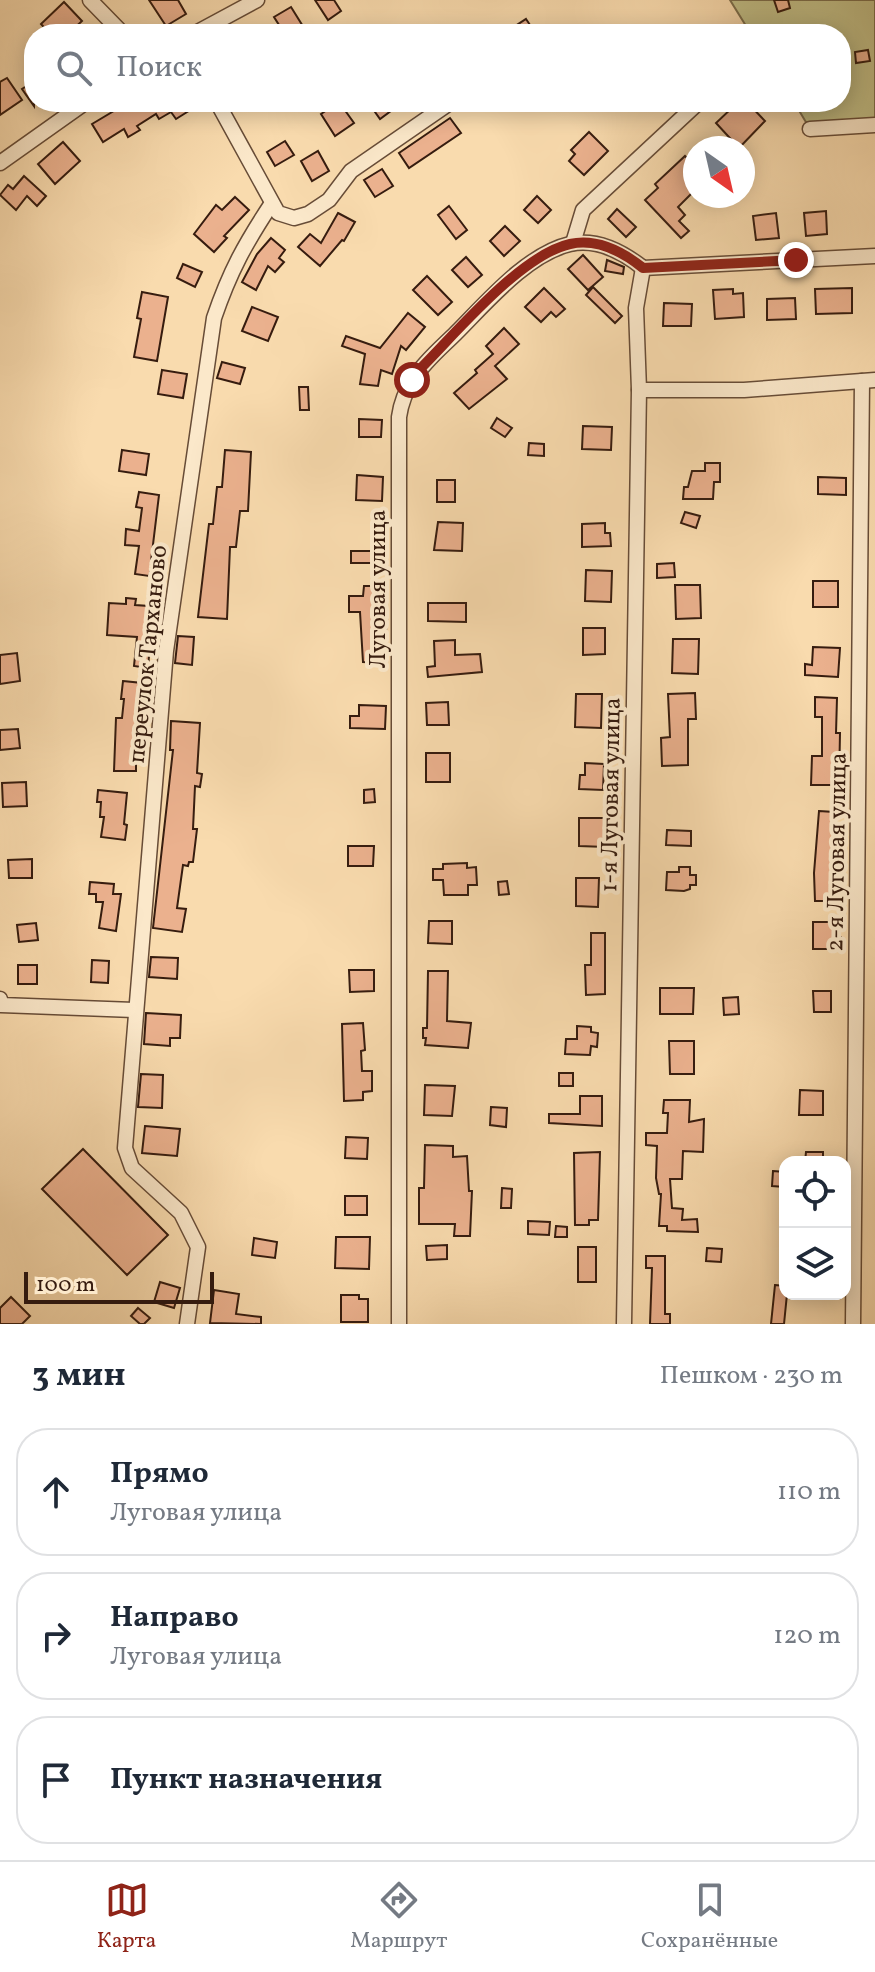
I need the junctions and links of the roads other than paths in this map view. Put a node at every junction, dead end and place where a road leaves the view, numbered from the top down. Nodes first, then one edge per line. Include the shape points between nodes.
1 (90, 0) edge
2 (257, 0) edge
3 (113, 24) edge
4 (213, 24) edge
5 (72, 112) edge
6 (222, 112) edge
7 (437, 112) edge
8 (688, 112) edge
9 (875, 125) edge
10 (810, 129) dead end
11 (0, 163) edge
12 (272, 203) junction
13 (573, 243) junction
14 (875, 256) edge
15 (643, 268) junction
16 (869, 380) edge
17 (639, 390) junction
18 (0, 999) edge
19 (134, 1010) junction
20 (187, 1324) edge
21 (399, 1324) edge
22 (624, 1324) edge
23 (853, 1324) edge

1 - 3 street
2 - 4 street
5 - 11 street
6 - 12 street
7 - 12 street via 351,171 329,200 308,214 294,218 278,213
8 - 13 street via 583,210
9 - 10 street
12 - 19 street, переулок Тарханово via 228,276 214,318 166,651
13 - 15 street via 623,252
13 - 21 street, Луговая улица via 520,272 412,380 401,404
14 - 15 street
15 - 17 street, 1-я Луговая улица via 636,308
16 - 17 street via 744,390
16 - 23 street, 2-я Луговая улица
17 - 22 street, 1-я Луговая улица
18 - 19 street via 1,1005
19 - 20 street, переулок Тарханово via 125,1148 132,1168 181,1213 198,1247

